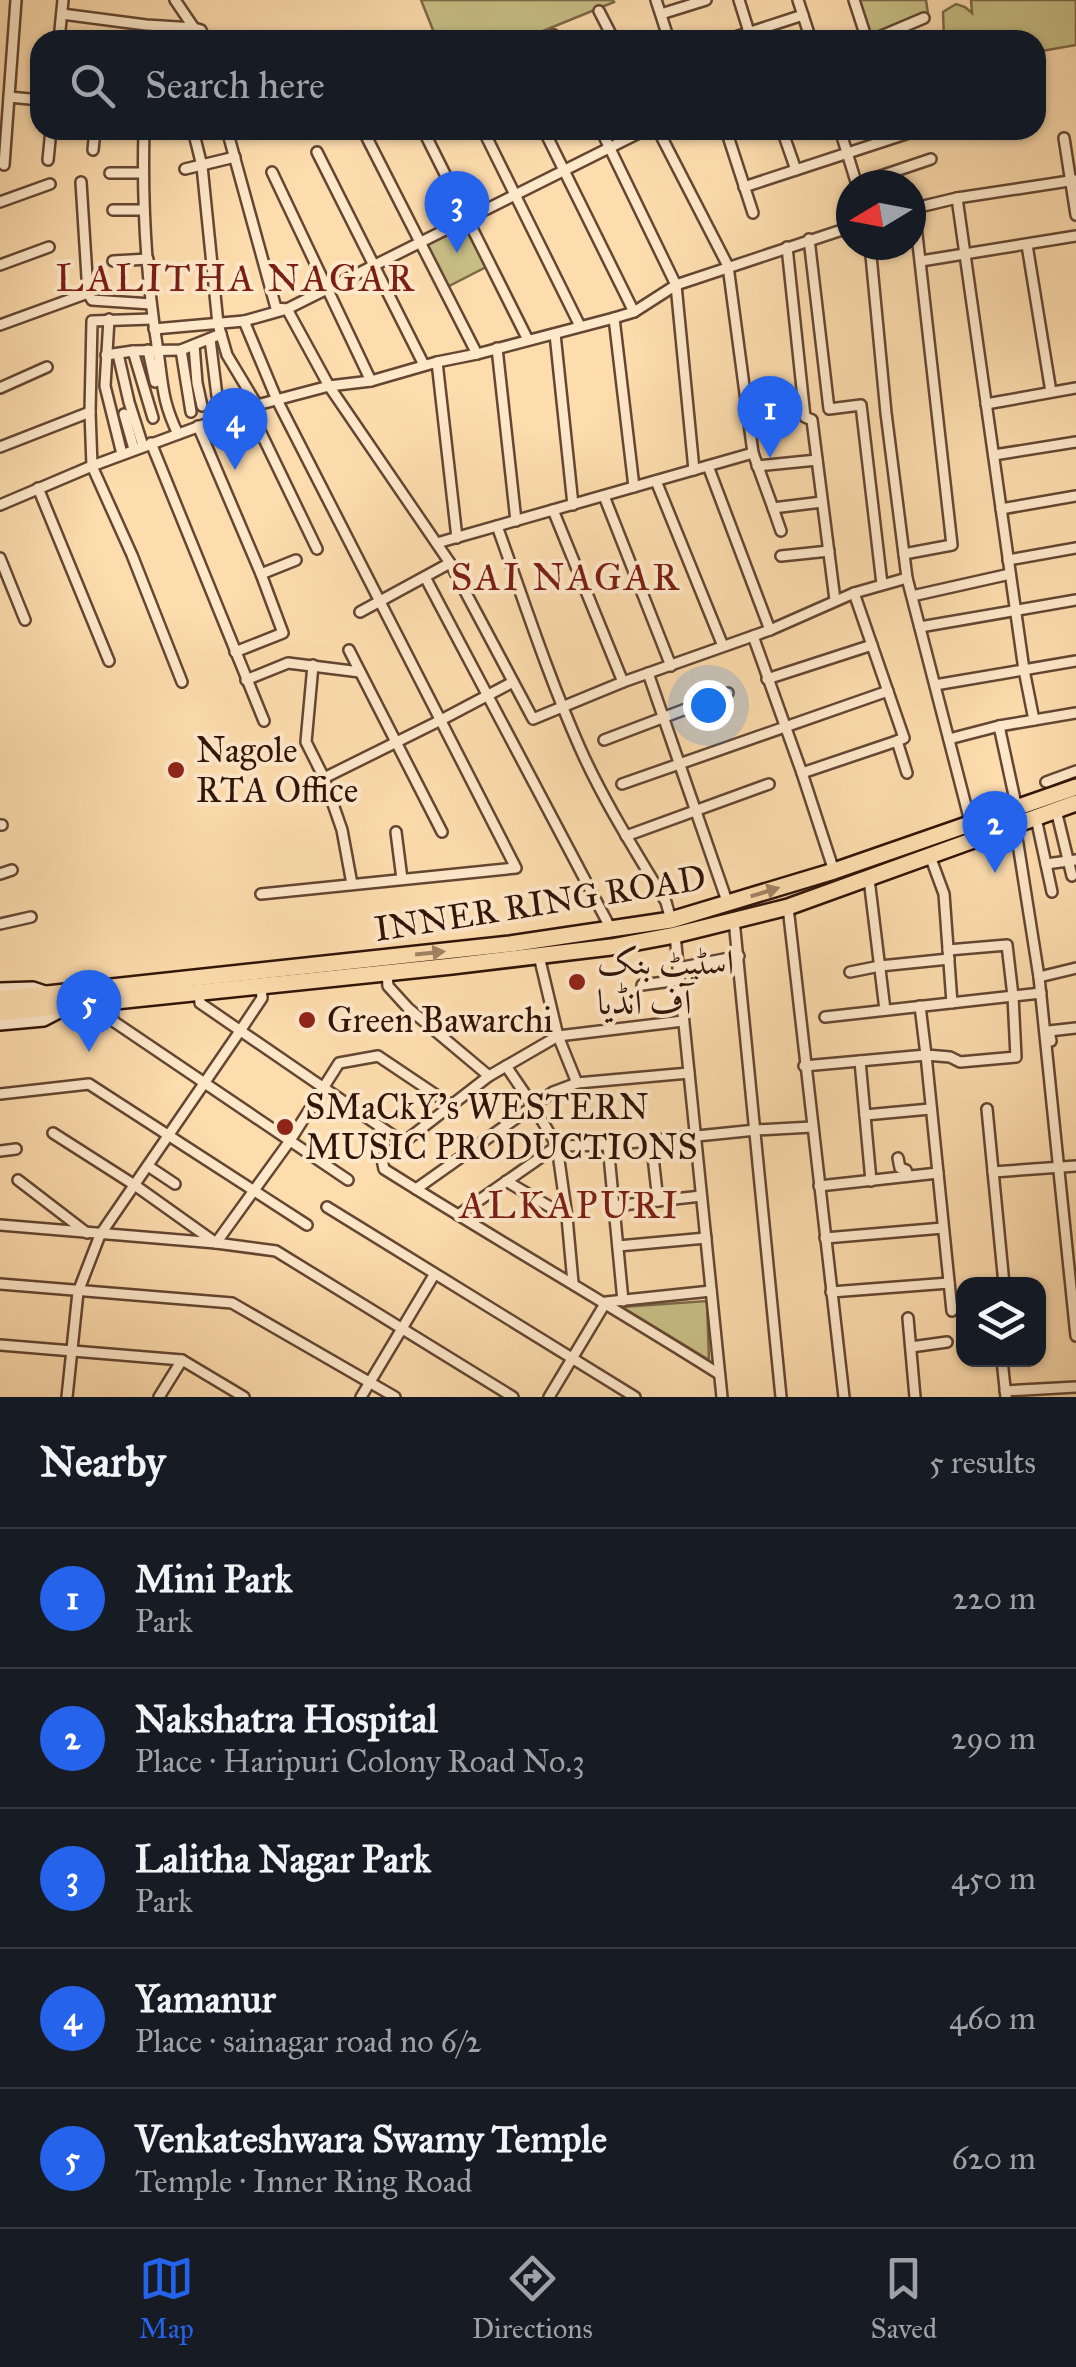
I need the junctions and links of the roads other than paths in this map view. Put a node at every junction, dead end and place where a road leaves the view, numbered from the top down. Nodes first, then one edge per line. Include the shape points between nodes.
1 (16, 0) edge
2 (63, 0) edge
3 (175, 0) edge
4 (656, 0) edge
5 (706, 0) edge
6 (739, 0) edge
7 (798, 0) edge
8 (854, 0) edge
9 (599, 10) dead end
10 (62, 14) junction
11 (661, 14) junction
12 (803, 14) junction
13 (924, 18) dead end
14 (194, 28) junction
15 (60, 30) edge
16 (200, 30) edge
17 (609, 30) edge
18 (666, 30) edge
19 (748, 30) edge
20 (755, 30) edge
21 (808, 30) edge
22 (866, 30) edge
23 (895, 30) edge
24 (9, 97) junction
25 (30, 99) edge
26 (1064, 138) dead end
27 (49, 140) edge
28 (94, 140) edge
29 (144, 140) edge
30 (196, 140) edge
31 (230, 140) edge
32 (368, 140) edge
33 (428, 140) edge
34 (488, 140) edge
35 (549, 140) edge
36 (606, 140) edge
37 (627, 140) edge
38 (663, 140) edge
39 (729, 140) edge
40 (786, 140) edge
41 (843, 140) edge
42 (889, 140) edge
43 (610, 149) junction
44 (93, 150) dead end
45 (317, 152) dead end
46 (848, 154) junction
47 (235, 158) junction
48 (932, 159) dead end
49 (48, 160) dead end
50 (4, 165) dead end
51 (202, 166) junction
52 (186, 169) dead end
53 (796, 170) junction
54 (853, 170) edge
55 (899, 170) edge
56 (564, 171) junction
57 (143, 172) junction
58 (272, 172) dead end
59 (110, 173) dead end
60 (1073, 180) edge
61 (81, 182) dead end
62 (50, 184) dead end
63 (744, 187) junction
64 (516, 196) junction
65 (957, 198) junction
66 (0, 202) edge
67 (926, 205) edge
68 (113, 210) dead end
69 (144, 210) junction
70 (753, 214) dead end
71 (1076, 216) edge
72 (469, 219) junction
73 (836, 231) edge
74 (1076, 236) edge
75 (809, 239) junction
76 (422, 243) junction
77 (1027, 244) junction
78 (49, 247) dead end
79 (787, 247) junction
80 (965, 254) junction
81 (148, 259) junction
82 (871, 260) edge
83 (113, 261) dead end
84 (921, 261) joint
85 (0, 265) edge
86 (728, 266) junction
87 (375, 267) junction
88 (676, 285) junction
89 (328, 289) junction
90 (88, 294) junction
91 (151, 304) junction
92 (288, 310) junction
93 (634, 312) junction
94 (614, 318) junction
95 (110, 319) junction
96 (244, 321) junction
97 (153, 324) junction
98 (0, 325) edge
99 (580, 326) junction
100 (220, 329) junction
101 (554, 334) junction
102 (210, 339) junction
103 (528, 340) junction
104 (194, 345) junction
105 (497, 348) junction
106 (133, 350) junction
107 (153, 350) junction
108 (182, 350) junction
109 (477, 354) junction
110 (111, 357) junction
111 (437, 362) junction
112 (424, 365) junction
113 (46, 367) dead end
114 (91, 371) junction
115 (372, 381) junction
116 (154, 382) dead end
117 (106, 386) junction
118 (329, 386) junction
119 (90, 387) junction
120 (0, 388) edge
121 (1076, 388) edge
122 (1051, 392) junction
123 (217, 396) dead end
124 (277, 400) junction
125 (986, 404) junction
126 (202, 406) dead end
127 (253, 406) junction
128 (829, 409) junction
129 (90, 412) junction
130 (191, 412) dead end
131 (124, 414) dead end
132 (805, 417) junction
133 (153, 418) dead end
134 (198, 426) junction
135 (178, 434) junction
136 (1076, 442) edge
137 (143, 446) junction
138 (0, 447) edge
139 (122, 454) junction
140 (753, 454) junction
141 (994, 455) junction
142 (816, 460) junction
143 (92, 466) junction
144 (708, 466) junction
145 (757, 466) junction
146 (694, 470) junction
147 (656, 481) junction
148 (634, 487) junction
149 (38, 488) junction
150 (604, 496) junction
151 (1076, 496) edge
152 (1, 501) edge
153 (822, 502) junction
154 (573, 505) junction
155 (773, 508) junction
156 (553, 510) junction
157 (1001, 510) junction
158 (516, 521) junction
159 (497, 526) junction
160 (781, 531) dead end
161 (457, 538) junction
162 (437, 544) junction
163 (1076, 548) edge
164 (317, 550) dead end
165 (828, 551) junction
166 (904, 554) junction
167 (782, 556) dead end
168 (0, 558) edge
169 (296, 560) dead end
170 (1008, 560) junction
171 (450, 563) junction
172 (260, 574) junction
173 (1010, 574) junction
174 (425, 577) junction
175 (907, 578) junction
176 (882, 584) junction
177 (854, 593) junction
178 (912, 596) junction
179 (835, 600) junction
180 (1076, 600) edge
181 (380, 601) junction
182 (1016, 610) junction
183 (360, 612) dead end
184 (24, 620) dead end
185 (920, 627) junction
186 (770, 630) junction
187 (753, 636) junction
188 (872, 644) junction
189 (723, 646) junction
190 (349, 650) dead end
191 (236, 652) junction
192 (109, 660) dead end
193 (1076, 661) edge
194 (313, 665) junction
195 (671, 666) junction
196 (1024, 670) junction
197 (360, 672) junction
198 (648, 673) junction
199 (767, 678) junction
200 (246, 680) junction
201 (182, 682) dead end
202 (514, 682) junction
203 (622, 682) junction
204 (935, 685) junction
205 (888, 691) junction
206 (728, 694) dead end
207 (488, 696) junction
208 (562, 706) junction
209 (1076, 712) edge
210 (664, 718) junction
211 (441, 720) junction
212 (1034, 720) junction
213 (264, 721) dead end
214 (999, 726) junction
215 (785, 727) junction
216 (949, 739) junction
217 (604, 740) dead end
218 (396, 741) junction
219 (896, 741) junction
220 (680, 764) junction
221 (1076, 772) edge
222 (908, 773) dead end
223 (802, 774) junction
224 (324, 778) junction
225 (1046, 782) dead end
226 (622, 784) dead end
227 (769, 784) dead end
228 (1076, 787) edge
229 (1076, 803) edge
230 (1056, 810) junction
231 (696, 812) junction
232 (1016, 817) junction
233 (1036, 818) junction
234 (971, 825) junction
235 (396, 832) dead end
236 (442, 832) dead end
237 (626, 836) junction
238 (910, 846) junction
239 (930, 856) junction
240 (1072, 861) edge
241 (1046, 864) junction
242 (903, 866) junction
243 (12, 870) dead end
244 (834, 872) junction
245 (0, 874) edge
246 (1072, 876) dead end
247 (869, 878) junction
248 (402, 879) junction
249 (352, 884) junction
250 (1052, 892) dead end
251 (261, 894) dead end
252 (728, 904) junction
253 (788, 907) junction
254 (31, 917) dead end
255 (734, 920) junction
256 (0, 924) edge
257 (673, 927) junction
258 (611, 929) junction
259 (948, 955) junction
260 (539, 956) junction
261 (739, 956) junction
262 (880, 966) junction
263 (678, 968) junction
264 (1076, 968) edge
265 (850, 972) dead end
266 (386, 974) junction
267 (1039, 977) junction
268 (679, 980) junction
269 (642, 986) dead end
270 (261, 987) junction
271 (0, 990) edge
272 (199, 993) junction
273 (1040, 993) junction
274 (55, 994) junction
275 (1013, 996) junction
276 (0, 999) edge
277 (112, 1003) junction
278 (952, 1003) junction
279 (920, 1006) junction
280 (66, 1008) junction
281 (885, 1010) junction
282 (0, 1013) edge
283 (825, 1016) dead end
284 (684, 1021) junction
285 (0, 1024) edge
286 (1076, 1028) edge
287 (1047, 1031) junction
288 (240, 1032) junction
289 (558, 1036) junction
290 (1052, 1054) dead end
291 (926, 1056) junction
292 (860, 1061) junction
293 (506, 1066) junction
294 (804, 1066) junction
295 (689, 1073) junction
296 (489, 1076) junction
297 (577, 1083) junction
298 (205, 1084) junction
299 (324, 1088) junction
300 (0, 1094) edge
301 (451, 1105) junction
302 (534, 1107) junction
303 (930, 1108) junction
304 (986, 1109) dead end
305 (865, 1115) junction
306 (812, 1127) junction
307 (756, 1130) junction
308 (53, 1133) dead end
309 (168, 1134) junction
310 (695, 1136) junction
311 (651, 1140) junction
312 (289, 1142) junction
313 (404, 1143) junction
314 (608, 1145) junction
315 (557, 1146) junction
316 (16, 1149) dead end
317 (0, 1151) edge
318 (898, 1158) dead end
319 (148, 1166) junction
320 (1076, 1166) edge
321 (1059, 1167) junction
322 (993, 1172) junction
323 (938, 1173) junction
324 (908, 1176) junction
325 (18, 1180) dead end
326 (348, 1180) dead end
327 (506, 1180) junction
328 (871, 1181) junction
329 (175, 1184) dead end
330 (136, 1186) junction
331 (819, 1186) junction
332 (416, 1189) junction
333 (254, 1190) junction
334 (701, 1196) junction
335 (658, 1201) junction
336 (614, 1206) junction
337 (327, 1207) dead end
338 (458, 1215) junction
339 (567, 1217) junction
340 (0, 1225) edge
341 (306, 1225) dead end
342 (943, 1228) junction
343 (87, 1234) junction
344 (100, 1235) junction
345 (706, 1238) junction
346 (825, 1238) junction
347 (216, 1243) junction
348 (618, 1246) junction
349 (279, 1254) junction
350 (273, 1266) dead end
351 (434, 1275) junction
352 (1003, 1277) edge
353 (949, 1282) junction
354 (0, 1284) edge
355 (573, 1284) junction
356 (711, 1290) junction
357 (78, 1292) junction
358 (831, 1292) junction
359 (623, 1300) junction
360 (606, 1302) junction
361 (952, 1311) dead end
362 (624, 1314) junction
363 (908, 1318) dead end
364 (402, 1328) junction
365 (1076, 1336) edge
366 (947, 1342) dead end
367 (0, 1345) edge
368 (911, 1347) junction
369 (72, 1352) junction
370 (572, 1359) junction
371 (182, 1360) junction
372 (1003, 1367) edge
373 (720, 1374) junction
374 (370, 1381) junction
375 (1076, 1387) edge
376 (226, 1392) edge
377 (1006, 1394) edge
378 (67, 1397) edge
379 (159, 1397) edge
380 (244, 1397) edge
381 (361, 1397) edge
382 (395, 1397) edge
383 (513, 1397) edge
384 (548, 1397) edge
385 (636, 1397) edge
386 (722, 1397) edge
387 (781, 1397) edge
388 (844, 1397) edge
389 (915, 1397) edge

1 - 24 street
2 - 10 street
3 - 14 street
4 - 11 street
5 - 11 street
6 - 19 street
7 - 12 street
8 - 22 street
9 - 17 street
10 - 14 street
10 - 15 street
11 - 18 street
12 - 20 street
12 - 21 street
13 - 23 street
14 - 16 street
24 - 25 street
24 - 50 street
26 - 60 street
27 - 49 street
28 - 44 street
29 - 57 street
30 - 51 street
31 - 47 street
32 - 76 street
33 - 72 street
34 - 64 street
35 - 56 street
36 - 43 street
37 - 43 street
38 - 86 street
39 - 63 street
40 - 53 street
41 - 46 street
42 - 46 street
43 - 56 street
43 - 88 street
45 - 87 street
46 - 53 street
46 - 54 street
47 - 51 street
47 - 92 street via 276,308
48 - 55 street
51 - 52 street
51 - 100 street
53 - 63 street
56 - 64 street
56 - 93 street
57 - 59 street
57 - 69 street
58 - 89 street
60 - 65 street
60 - 71 street
61 - 90 street
62 - 66 street
63 - 70 street
64 - 72 street
64 - 99 street
65 - 67 street
65 - 80 street
68 - 69 street
69 - 81 street
72 - 76 street
72 - 103 street
73 - 75 street
74 - 77 street
75 - 79 street
75 - 128 street
76 - 87 street
76 - 109 street
77 - 80 street
77 - 122 street
78 - 85 street
79 - 86 street
79 - 132 street
80 - 84 street
80 - 125 street
81 - 83 street
81 - 91 street
82 - 166 street
84 - 166 street via 952,546
86 - 88 street
86 - 140 street
87 - 89 street
87 - 112 street
88 - 93 street
88 - 146 street
89 - 92 street
89 - 115 street
90 - 91 street via 92,300
90 - 98 street
91 - 97 street
92 - 96 street
92 - 118 street
93 - 94 street
94 - 99 street
94 - 148 street
95 - 97 street
95 - 110 street
95 - 114 street via 92,321
96 - 100 street
96 - 124 street
97 - 100 street
97 - 107 street
99 - 101 street
100 - 102 street
100 - 127 street
101 - 103 street
101 - 154 street
102 - 104 street
102 - 123 street
103 - 105 street
104 - 108 street
104 - 126 street
105 - 109 street
105 - 158 street
106 - 107 street
106 - 110 street
106 - 133 street
107 - 108 street
107 - 116 street
107 - 135 street
108 - 130 street
109 - 111 street
110 - 114 street
110 - 117 street
110 - 137 street
111 - 112 street
111 - 161 street
112 - 115 street
113 - 120 street
114 - 119 street
115 - 118 street
117 - 119 street
117 - 139 street
118 - 124 street
118 - 162 street
119 - 129 street
121 - 122 street
122 - 125 street
124 - 127 street
124 - 181 street
125 - 141 street
127 - 134 street
127 - 164 street
128 - 132 street
128 - 176 street via 861,405
129 - 138 street
129 - 143 street
131 - 137 street
132 - 142 street via 812,420
134 - 135 street
134 - 172 street
135 - 137 street
136 - 141 street
137 - 139 street
137 - 191 street
139 - 143 street
140 - 144 street
140 - 145 street
141 - 157 street
142 - 145 street
142 - 153 street
143 - 149 street
143 - 201 street
144 - 146 street
144 - 186 street
145 - 155 street
146 - 147 street
147 - 148 street
147 - 189 street
148 - 150 street
149 - 152 street
149 - 192 street
150 - 154 street
150 - 195 street
151 - 157 street
153 - 155 street
153 - 165 street
154 - 156 street
155 - 160 street
156 - 158 street
156 - 203 street
157 - 170 street
158 - 159 street
159 - 161 street
159 - 208 street
161 - 162 street
162 - 171 street
163 - 170 street
165 - 167 street
165 - 179 street
166 - 175 street
168 - 184 street
169 - 172 street
170 - 173 street
171 - 174 street
171 - 202 street
172 - 191 street via 282,633
173 - 178 street
173 - 182 street
174 - 181 street
174 - 207 street
175 - 176 street
175 - 178 street
176 - 177 street
177 - 179 street
177 - 188 street
178 - 185 street
179 - 186 street
180 - 182 street
181 - 183 street
181 - 211 street
182 - 185 street
182 - 196 street
185 - 204 street
186 - 187 street
187 - 189 street
187 - 199 street
188 - 199 street
188 - 205 street
189 - 195 street
190 - 197 street
191 - 200 street
193 - 196 street
194 - 197 street
194 - 200 street via 288,663
194 - 224 street via 306,742
195 - 198 street
196 - 204 street
196 - 212 street
197 - 218 street
198 - 203 street
198 - 210 street
199 - 215 street
200 - 213 street
202 - 207 street
202 - 208 street via 533,719
203 - 208 street
204 - 216 street
205 - 215 street
205 - 219 street via 904,738
206 - 210 street
207 - 211 street
207 - 258 street
208 - 237 street
209 - 212 street
210 - 217 street
210 - 220 street
211 - 218 street
211 - 248 street via 516,868
212 - 214 street
214 - 216 street
214 - 232 street
215 - 220 street
215 - 223 street
216 - 234 street
218 - 224 street
218 - 236 street
219 - 222 street
219 - 223 street
220 - 226 street
220 - 231 street
221 - 225 street
223 - 244 street
224 - 249 street
227 - 231 street
228 - 232 highway, INNER RING ROAD
229 - 230 highway, INNER RING ROAD
230 - 233 highway, INNER RING ROAD
230 - 240 street
231 - 237 street
231 - 252 street
232 - 233 highway, INNER RING ROAD
232 - 234 highway, INNER RING ROAD
232 - 239 highway, INNER RING ROAD
232 - 267 street
233 - 241 street
234 - 238 highway, INNER RING ROAD
235 - 248 street
237 - 257 street via 666,902
238 - 242 highway
238 - 244 highway, INNER RING ROAD
239 - 242 highway, INNER RING ROAD
239 - 259 street via 944,894
240 - 241 street
240 - 246 street
241 - 250 street
242 - 247 highway, INNER RING ROAD
243 - 245 street
252 -> 244 highway, INNER RING ROAD
247 - 253 highway, INNER RING ROAD
247 - 262 street
248 - 249 street
249 - 251 street
252 - 257 highway, INNER RING ROAD
253 - 255 highway, INNER RING ROAD
253 - 294 street
254 - 256 street
255 - 257 highway, INNER RING ROAD
255 - 261 street
257 - 258 highway, INNER RING ROAD
257 - 260 highway, INNER RING ROAD via 612,947
257 - 263 street
274 -> 258 highway, INNER RING ROAD
259 - 262 street
259 - 275 street via 1008,945
259 - 278 street
260 - 266 highway, INNER RING ROAD
260 - 289 street
261 - 263 street
261 - 307 street
262 - 265 street
262 - 281 street
263 - 268 street
264 - 267 street
266 - 270 highway, INNER RING ROAD
266 - 296 street via 408,1008
267 - 273 street
268 - 269 street
268 - 284 street
270 - 272 highway, INNER RING ROAD
270 - 288 street via 262,998
271 - 274 street
272 - 277 highway, INNER RING ROAD
272 - 288 street via 200,1004
273 - 275 street
273 - 287 street
274 - 276 highway, INNER RING ROAD
275 - 278 street
275 - 291 street via 1016,1057 960,1062
277 - 280 highway, INNER RING ROAD
277 - 298 street via 113,1021
278 - 279 street
279 - 281 street
279 - 291 street
280 - 282 highway, INNER RING ROAD
280 - 285 street via 44,1020
281 - 283 street
284 - 289 street
284 - 295 street
286 - 287 street
287 - 290 street
287 - 321 street
288 - 298 street
288 - 299 street
289 - 293 street
289 - 297 street
291 - 292 street
291 - 303 street
292 - 294 street
292 - 305 street
293 - 296 street
293 - 302 street
294 - 306 street
295 - 297 street
295 - 310 street
296 - 301 street
297 - 302 street
298 - 309 street
298 - 312 street
299 - 301 street via 339,1062 378,1056
299 - 312 street
299 - 313 street
300 - 309 street via 88,1084
301 - 313 street
302 - 315 street
302 - 332 street
303 - 305 street
303 - 323 street
304 - 322 street
305 - 328 street
306 - 307 street
306 - 331 street
307 - 310 street
307 - 387 street
308 - 330 street
309 - 319 street
309 - 333 street
310 - 311 street
310 - 334 street
311 - 314 street
311 - 335 street
312 - 326 street
312 - 333 street
313 - 332 street via 382,1164
314 - 315 street
314 - 336 street
315 - 327 street
315 - 339 street
316 - 317 street
318 - 324 street
319 - 329 street
319 - 330 street
320 - 321 street
321 - 322 street
321 - 365 street
322 - 352 street
323 - 324 street
323 - 342 street
324 - 328 street
325 - 343 street
327 - 338 street
327 - 339 street
328 - 331 street
330 - 344 street
330 - 347 street
331 - 346 street
332 - 338 street
333 - 341 street
333 - 347 street
334 - 335 street
334 - 345 street
335 - 336 street
336 - 348 street
337 - 351 street
338 - 355 street
339 - 355 street
340 - 343 street
342 - 346 street
342 - 353 street
343 - 344 street
344 - 347 street
344 - 357 street
345 - 348 street
345 - 356 street
346 - 358 street
347 - 349 street
348 - 359 street
349 - 350 street
349 - 364 street
351 - 364 street
351 - 370 street
353 - 358 street
353 - 361 street
354 - 357 street
355 - 360 street
356 - 359 street
356 - 373 street
357 - 369 street
357 - 374 street via 232,1303
358 - 388 street
359 - 360 street
359 - 362 street
360 - 362 street
360 - 370 street
362 - 373 street
363 - 368 street
364 - 374 street
364 - 383 street
366 - 368 street
367 - 369 street
368 - 389 street
369 - 371 street
369 - 378 street
370 - 384 street
370 - 385 street
371 - 376 street
371 - 379 street
372 - 377 street
373 - 386 street
374 - 381 street
374 - 382 street
375 - 377 street
376 - 380 street

